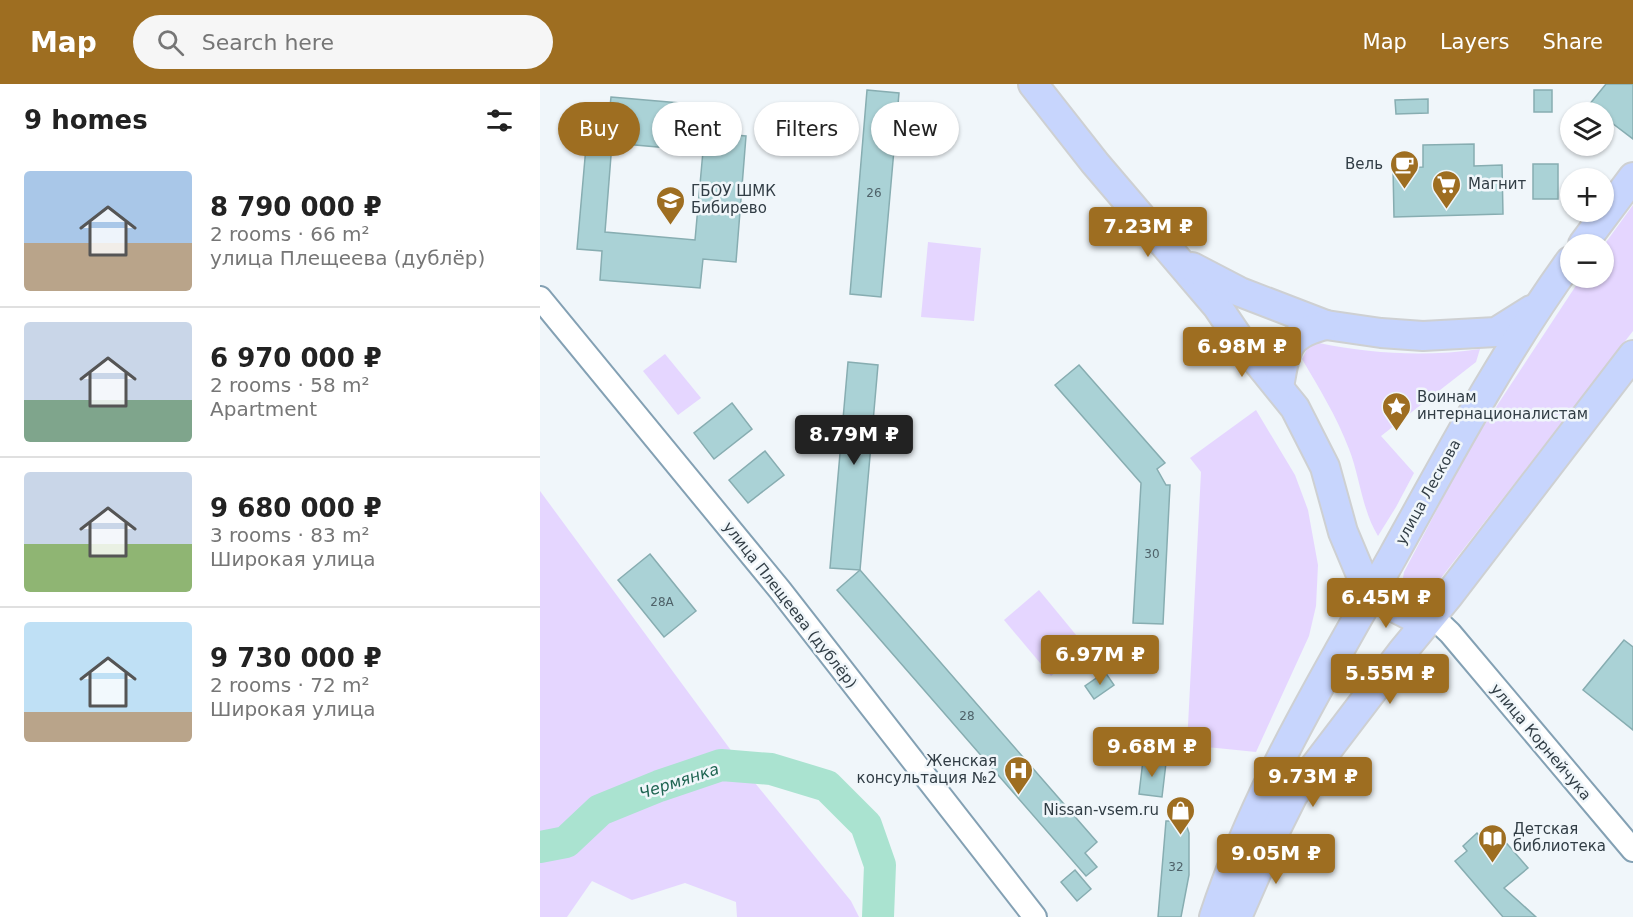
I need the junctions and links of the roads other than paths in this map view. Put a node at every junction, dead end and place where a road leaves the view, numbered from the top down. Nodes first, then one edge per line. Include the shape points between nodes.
1 (1033, 84) edge
2 (1633, 177) edge
3 (1590, 234) edge
4 (1180, 261) junction
5 (1560, 275) edge
6 (540, 298) edge
7 (1538, 306) junction
8 (1326, 325) junction
9 (1633, 355) edge
10 (1279, 387) junction
11 (1372, 592) junction
12 (1435, 624) junction
13 (1633, 850) edge
14 (1035, 917) edge
15 (1214, 917) edge
16 (1237, 917) edge

1 - 4 main road
2 - 3 main road
4 - 8 main road via 1240,292
4 - 10 main road
5 - 7 main road, улица Лескова
6 - 14 street, улица Плещеева (дублёр) via 780,590
7 - 8 main road via 1496,332 1423,336
7 - 11 main road, улица Лескова via 1487,386
8 - 10 main road via 1303,332 1288,346
9 - 12 main road
10 - 11 main road via 1295,408 1325,467 1343,532
11 - 12 main road via 1382,601
11 - 15 main road, улица Лескова via 1278,762 1245,834
12 - 13 street, улица Корнейчука
12 - 16 main road via 1293,795

